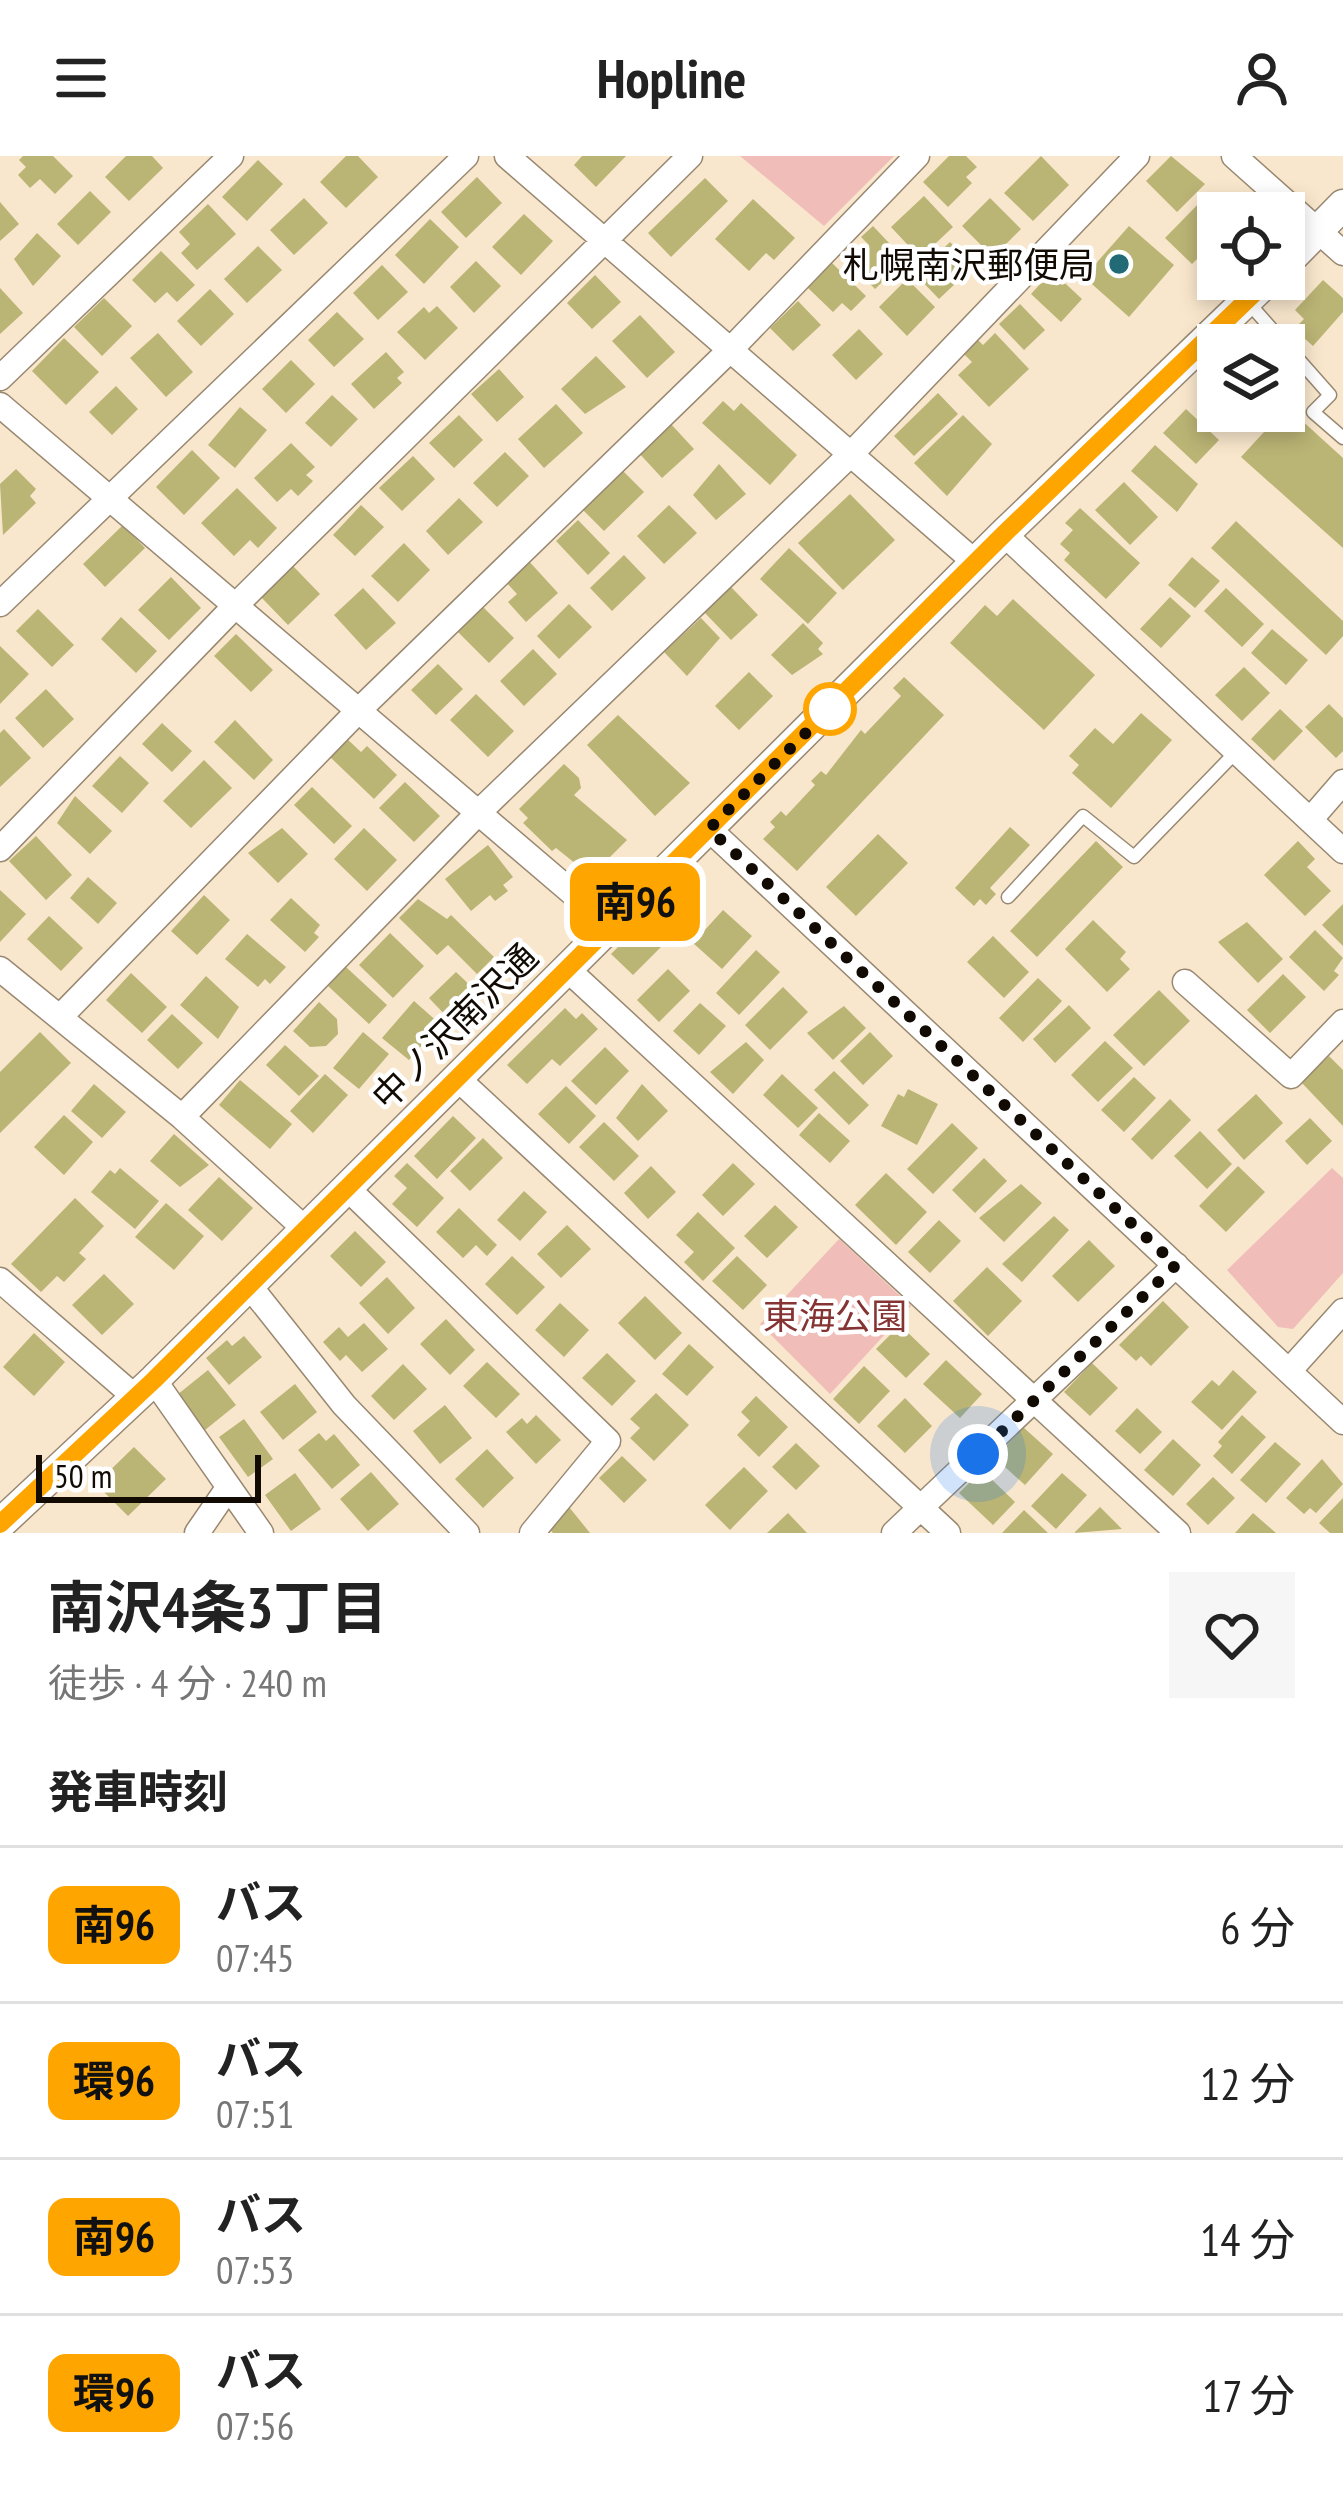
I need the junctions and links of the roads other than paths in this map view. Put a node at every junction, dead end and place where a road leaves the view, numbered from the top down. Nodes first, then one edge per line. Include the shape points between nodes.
1 (232, 156) edge
2 (466, 156) edge
3 (507, 156) edge
4 (690, 156) edge
5 (917, 156) edge
6 (1137, 156) edge
7 (1234, 156) edge
8 (1343, 205) edge
9 (1320, 230) junction
10 (605, 240) junction
11 (1305, 245) edge
12 (1343, 253) edge
13 (1246, 300) edge
14 (1265, 300) edge
15 (732, 348) junction
16 (0, 378) edge
17 (0, 405) edge
18 (1343, 438) edge
19 (853, 452) junction
20 (110, 495) junction
21 (1004, 534) junction
22 (976, 563) junction
23 (0, 604) edge
24 (237, 604) junction
25 (360, 709) junction
26 (1237, 751) junction
27 (1343, 782) edge
28 (478, 812) junction
29 (1310, 820) junction
30 (709, 829) junction
31 (0, 849) edge
32 (1343, 851) edge
33 (1008, 898) dead end
34 (610, 926) junction
35 (0, 969) edge
36 (567, 969) junction
37 (1185, 982) dead end
38 (61, 1016) junction
39 (1343, 1022) edge
40 (457, 1078) junction
41 (182, 1118) junction
42 (346, 1187) junction
43 (304, 1228) junction
44 (1176, 1265) junction
45 (0, 1280) edge
46 (248, 1284) junction
47 (1343, 1311) edge
48 (1288, 1371) junction
49 (145, 1389) junction
50 (1035, 1400) junction
51 (1343, 1422) edge
52 (228, 1488) junction
53 (921, 1508) junction
54 (0, 1524) edge
55 (197, 1533) edge
56 (262, 1533) edge
57 (467, 1533) edge
58 (532, 1533) edge
59 (894, 1533) edge
60 (948, 1533) edge
61 (1178, 1533) edge

1 - 16 street
2 - 20 street
3 - 10 street
4 - 10 street
5 - 15 street
6 - 19 street
7 - 9 street
8 - 9 street
9 - 11 street
9 - 12 street
10 - 15 street
10 - 24 street
13 - 21 street, 中ノ沢南沢通
14 - 18 lane via 1330,394 1313,412
15 - 19 street
15 - 25 street
17 - 20 street
19 - 22 street
19 - 28 street
20 - 23 street
20 - 24 street
21 - 22 street, 中ノ沢南沢通
21 - 26 street
22 - 30 street, 中ノ沢南沢通
24 - 25 street
24 - 31 street
25 - 28 street
25 - 38 street
26 - 29 street
26 - 33 lane via 1134,857 1083,816
27 - 29 street
28 - 34 street
28 - 41 street
29 - 32 street
30 - 34 street, 中ノ沢南沢通
30 - 44 street
34 - 36 street, 中ノ沢南沢通
35 - 38 street
36 - 40 street, 中ノ沢南沢通
36 - 50 street
37 - 39 street via 1292,1076
38 - 41 street
40 - 42 street, 中ノ沢南沢通
40 - 53 street
41 - 43 street
42 - 43 street, 中ノ沢南沢通
42 - 58 street via 608,1441
43 - 46 street, 中ノ沢南沢通
44 - 48 street
44 - 50 street
45 - 49 street
46 - 49 street, 中ノ沢南沢通
46 - 57 street via 344,1405
47 - 48 street
48 - 51 street
49 - 52 street
49 - 54 street, 中ノ沢南沢通
50 - 53 street
50 - 61 street
52 - 55 street
52 - 56 street
53 - 59 street
53 - 60 street

